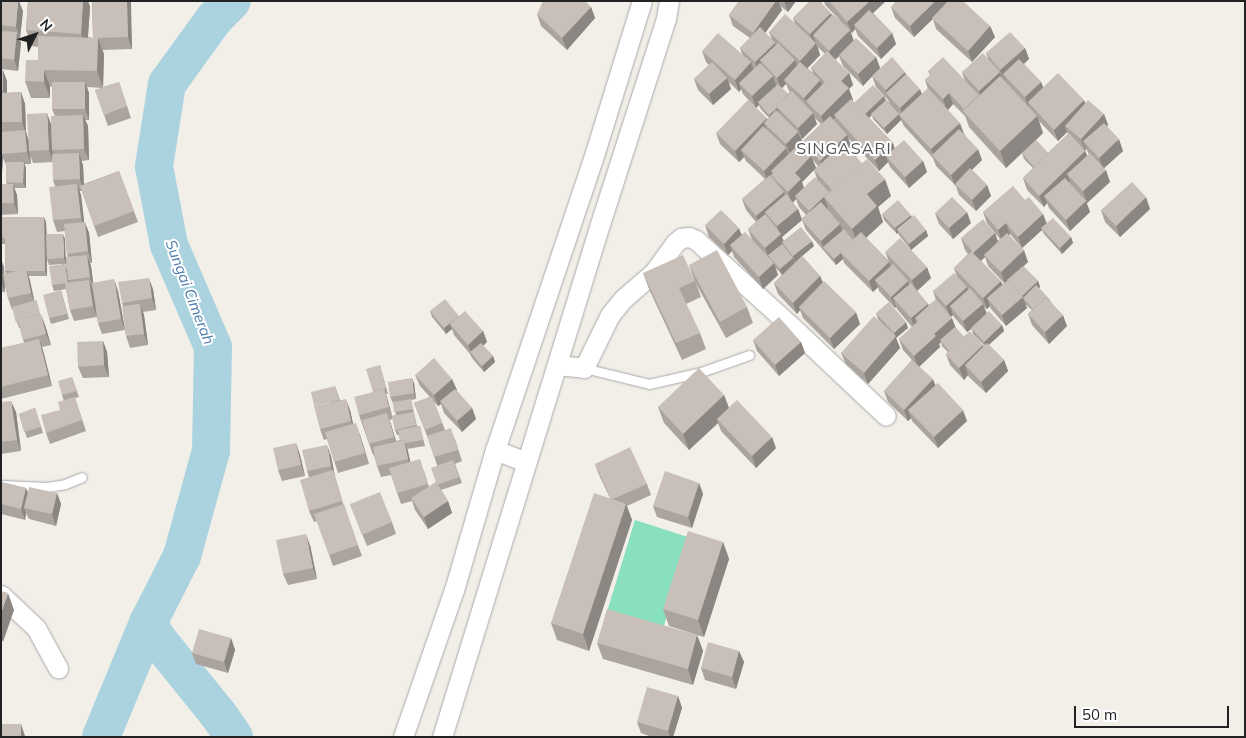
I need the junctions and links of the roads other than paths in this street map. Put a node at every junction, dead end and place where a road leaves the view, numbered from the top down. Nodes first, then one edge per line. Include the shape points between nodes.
1 (642, 1) edge
2 (669, 1) edge
3 (607, 116) junction
4 (631, 126) junction
5 (749, 355) dead end
6 (557, 365) junction
7 (584, 368) junction
8 (886, 416) dead end
9 (495, 450) junction
10 (526, 462) junction
11 (82, 476) dead end
12 (1, 485) edge
13 (1, 595) edge
14 (58, 668) dead end
15 (403, 737) edge
16 (442, 737) edge

1 - 3 street
2 - 4 street
3 - 4 street
3 - 9 street
4 - 6 street
5 - 7 lane via 701,372 649,384
6 - 7 street
6 - 10 street
7 - 8 street via 610,315 654,272 675,243 689,237 785,320
9 - 10 street
9 - 15 street via 454,590
10 - 16 street
11 - 12 lane via 65,484 47,487
13 - 14 street via 36,628

